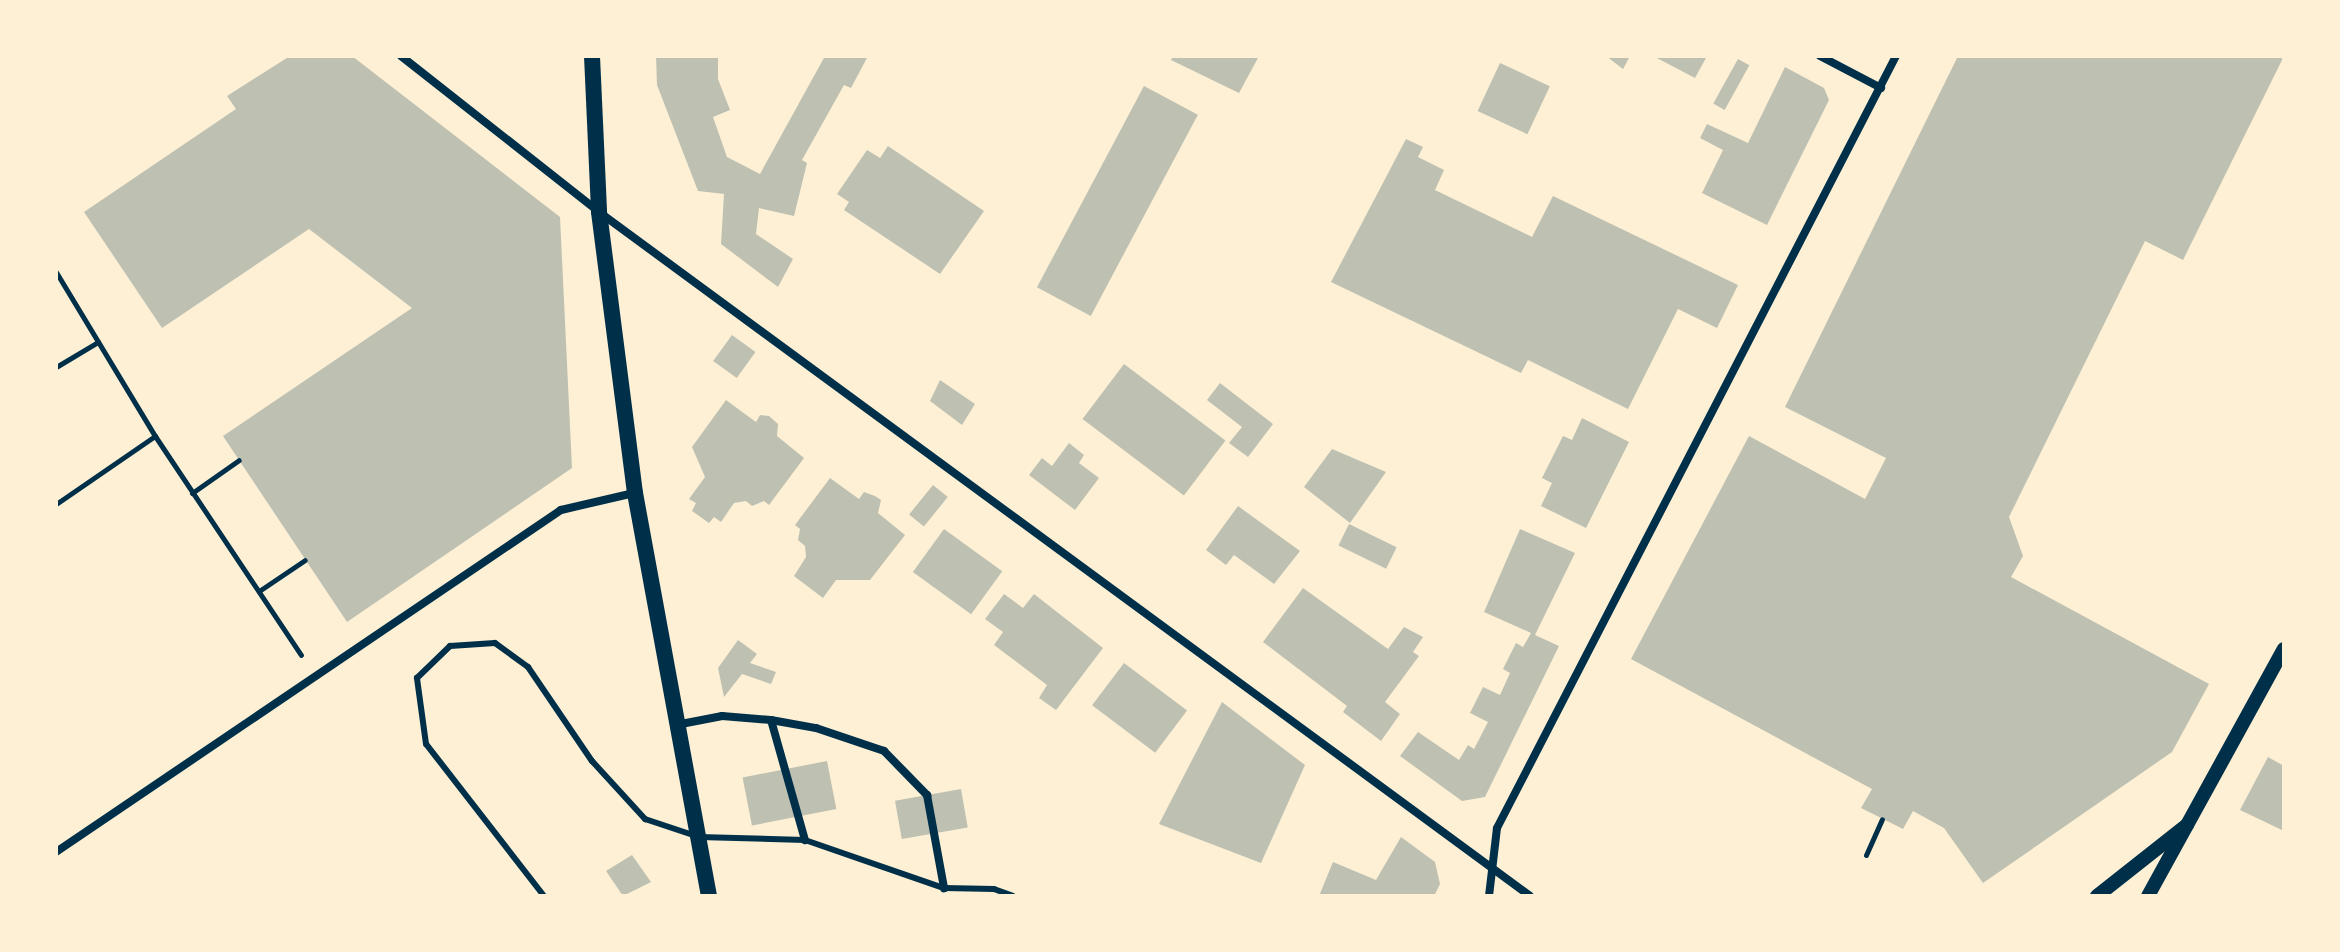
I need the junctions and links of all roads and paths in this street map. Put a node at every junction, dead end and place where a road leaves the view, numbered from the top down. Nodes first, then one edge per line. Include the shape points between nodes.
1 (401, 56) edge
2 (592, 56) edge
3 (1820, 56) edge
4 (1896, 56) edge
5 (1881, 88) junction
6 (599, 212) junction
7 (56, 272) edge
8 (98, 342) junction
9 (56, 367) edge
10 (155, 436) junction
11 (239, 460) dead end
12 (192, 493) junction
13 (635, 493) junction
14 (56, 504) edge
15 (305, 560) dead end
16 (259, 591) junction
17 (2284, 649) edge
18 (315, 677) junction
19 (771, 720) junction
20 (681, 724) junction
21 (1882, 819) dead end
22 (2193, 820) junction
23 (699, 837) junction
24 (805, 840) junction
25 (56, 852) edge
26 (1866, 855) dead end
27 (1496, 872) junction
28 (944, 888) junction
29 (544, 896) edge
30 (709, 896) edge
31 (1013, 896) edge
32 (1489, 896) edge
33 (1530, 896) edge
34 (2097, 896) edge
35 (2148, 896) edge

1 - 6 street
2 - 6 main road
3 - 5 street
4 - 5 street
5 - 27 street via 1497,828
6 - 13 main road
6 - 27 street
7 - 8 path
8 - 9 path
8 - 10 path
10 - 12 path
10 - 14 path
11 - 12 path
12 - 16 path
13 - 18 street via 561,510
13 - 20 main road
15 - 16 path
16 - 18 path
17 - 22 street
18 - 25 street
19 - 20 street via 722,716
19 - 24 street
19 - 28 street via 816,728 884,751 927,795
20 - 23 main road
21 - 26 path
22 - 34 street
22 - 35 street
23 - 24 lane
23 - 29 lane via 645,819 592,761 528,667 495,643 450,646 417,678 426,744
23 - 30 main road
24 - 28 lane
27 - 32 street
27 - 33 street
28 - 31 lane via 994,889

